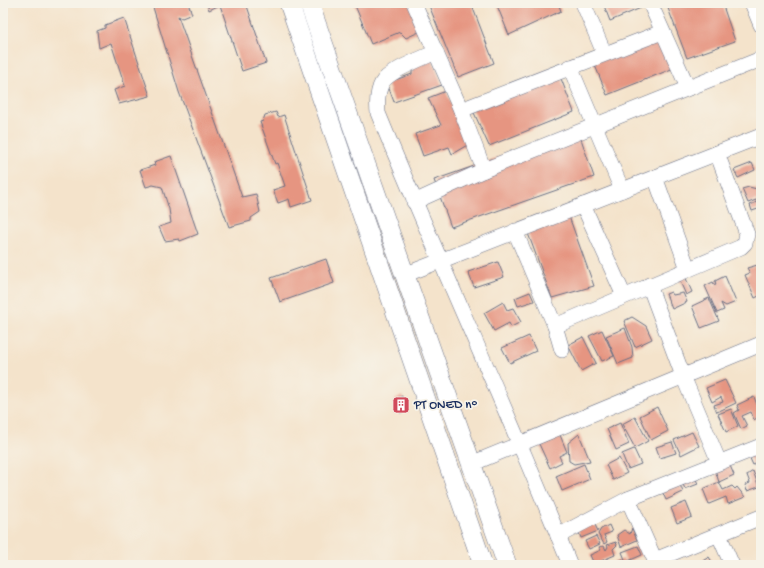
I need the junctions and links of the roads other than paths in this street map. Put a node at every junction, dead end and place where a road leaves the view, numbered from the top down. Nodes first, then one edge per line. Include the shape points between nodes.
1 (289, 3) edge
2 (309, 3) edge
3 (414, 3) edge
4 (583, 3) edge
5 (650, 3) edge
6 (752, 3) edge
7 (761, 25) edge
8 (662, 32) junction
9 (436, 52) junction
10 (604, 53) junction
11 (761, 59) edge
12 (570, 67) junction
13 (688, 88) junction
14 (461, 110) junction
15 (595, 126) junction
16 (761, 136) edge
17 (717, 153) junction
18 (484, 170) junction
19 (655, 177) junction
20 (622, 190) junction
21 (414, 202) junction
22 (583, 205) junction
23 (515, 232) junction
24 (440, 260) junction
25 (688, 269) junction
26 (404, 275) junction
27 (648, 285) junction
28 (624, 296) junction
29 (555, 326) junction
30 (761, 344) edge
31 (562, 350) dead end
32 (683, 376) junction
33 (521, 444) junction
34 (761, 446) edge
35 (719, 462) junction
36 (471, 464) junction
37 (628, 499) junction
38 (761, 517) edge
39 (720, 535) junction
40 (558, 536) junction
41 (656, 563) edge
42 (484, 565) edge
43 (507, 565) edge
44 (570, 565) edge
45 (732, 565) edge

1 - 42 main road
2 - 26 main road
3 - 9 street
4 - 10 street
5 - 8 street
6 - 7 street
8 - 10 street
8 - 13 street
9 - 14 street
9 - 21 street via 383,81 377,100 378,113
10 - 12 street
11 - 13 street
12 - 14 street
12 - 15 street
13 - 15 street
14 - 18 street
15 - 18 street
15 - 20 street
16 - 17 street
17 - 19 street
17 - 25 street via 747,234 746,238 741,247
18 - 21 street
19 - 20 street
19 - 25 street
20 - 22 street
21 - 24 street
22 - 23 street
22 - 28 street
23 - 24 street
23 - 29 street
24 - 26 street
24 - 33 street
25 - 27 street
26 - 36 main road
27 - 28 street
27 - 32 street
28 - 29 street
29 - 31 street
30 - 32 street
32 - 33 street
32 - 35 street
33 - 36 street
33 - 40 street
34 - 35 street
35 - 37 street
36 - 43 main road
37 - 40 street
37 - 41 street
38 - 39 street
39 - 41 street
39 - 45 street
40 - 44 street

